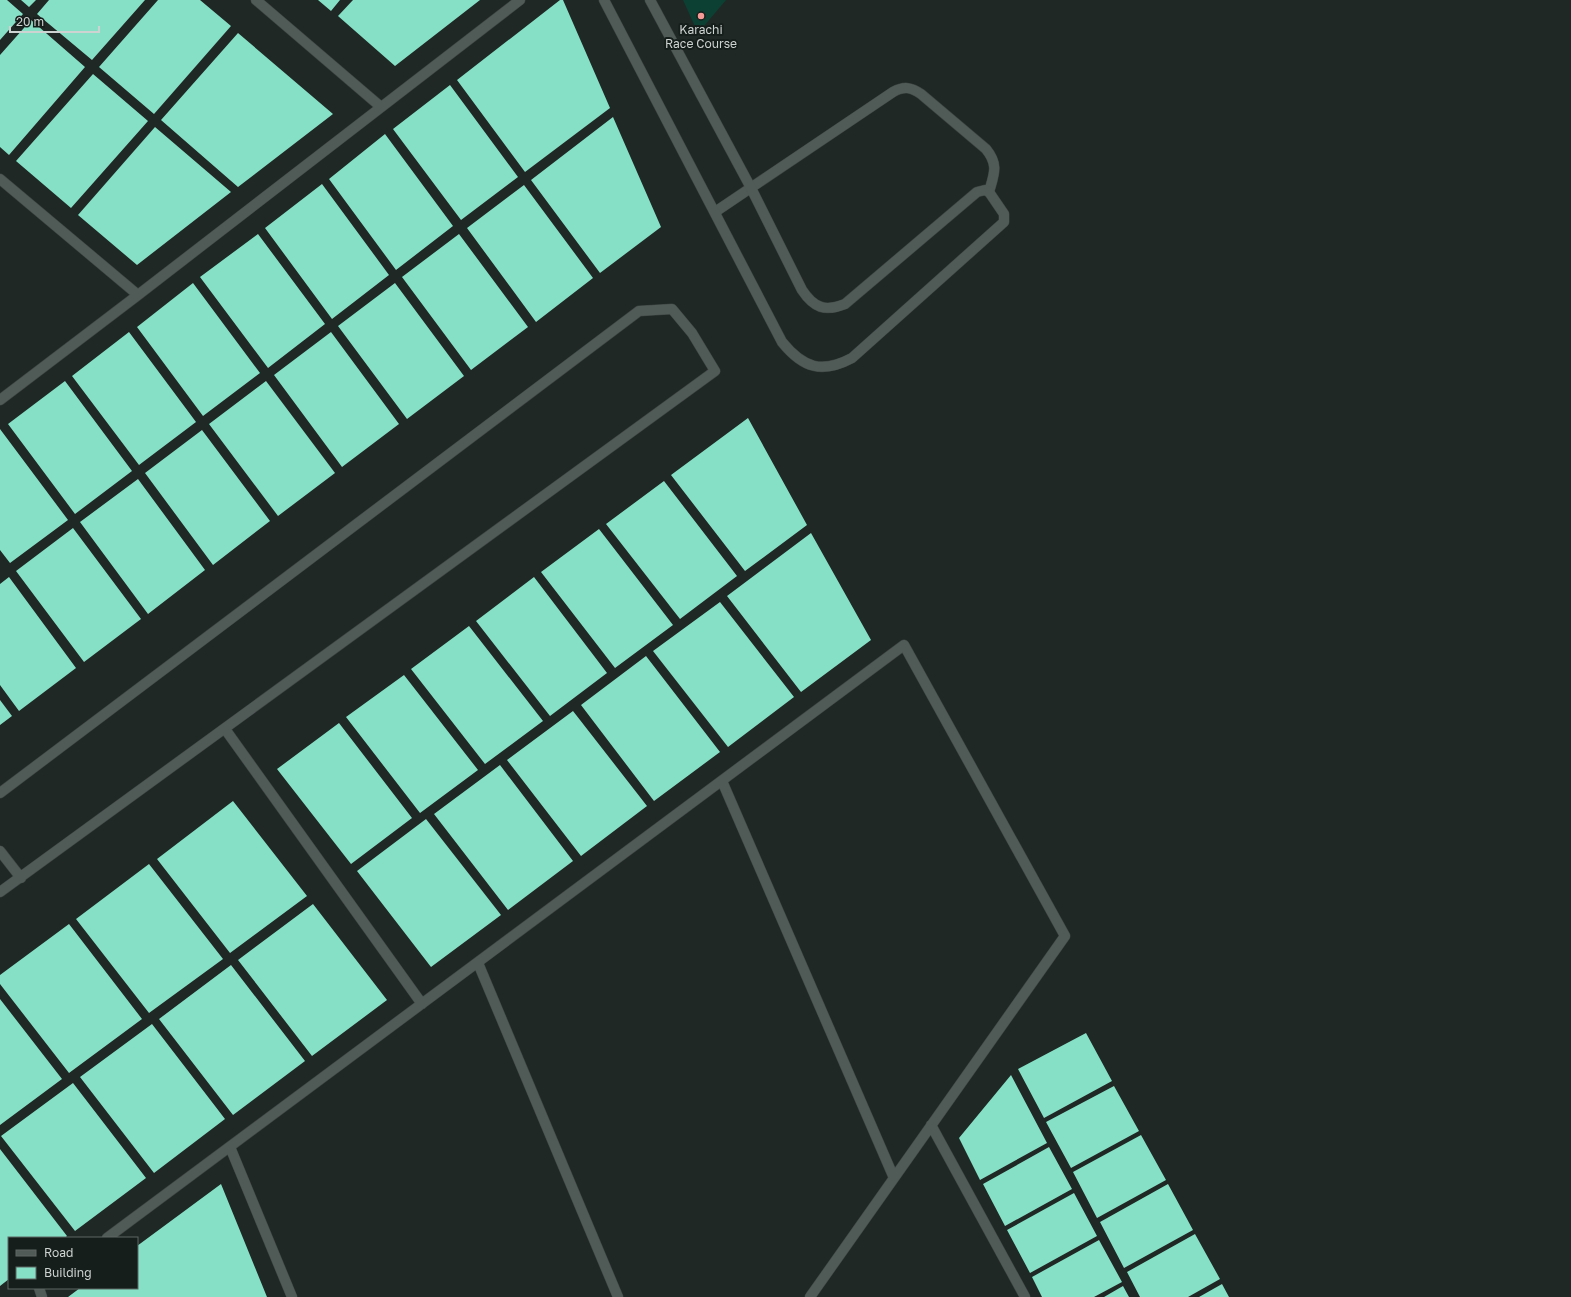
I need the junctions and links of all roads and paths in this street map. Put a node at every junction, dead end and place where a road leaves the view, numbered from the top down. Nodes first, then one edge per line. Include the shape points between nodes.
1 (256, 0) edge
2 (520, 0) edge
3 (604, 0) edge
4 (650, 0) edge
5 (381, 107) junction
6 (0, 179) edge
7 (751, 188) junction
8 (989, 192) junction
9 (715, 212) junction
10 (138, 295) junction
11 (0, 400) edge
12 (225, 729) junction
13 (722, 781) junction
14 (0, 794) edge
15 (0, 851) edge
16 (21, 878) junction
17 (0, 892) edge
18 (478, 963) junction
19 (422, 1004) junction
20 (931, 1125) junction
21 (230, 1147) junction
22 (894, 1178) junction
23 (108, 1237) edge
24 (292, 1297) edge
25 (618, 1297) edge
26 (810, 1297) edge
27 (1025, 1297) edge

1 - 5 street
2 - 5 street
3 - 9 street
4 - 7 street
5 - 10 street
6 - 10 street
7 - 8 street via 893,92 906,88 914,89 921,94 992,156 995,173
7 - 8 street via 808,300 826,308 836,308 845,304 977,192
7 - 9 street
8 - 9 street via 1004,214 1001,226 852,358 841,364 824,367 811,365 794,356 782,342
10 - 11 street
12 - 14 street via 715,371 692,333 672,309 639,311
12 - 16 street
12 - 19 street
13 - 18 street
13 - 20 street via 904,645 1064,936
13 - 22 street
15 - 16 street
16 - 17 street
18 - 19 street
18 - 25 street
19 - 21 street
20 - 22 street
20 - 27 street
21 - 23 street
21 - 24 street
22 - 26 street

